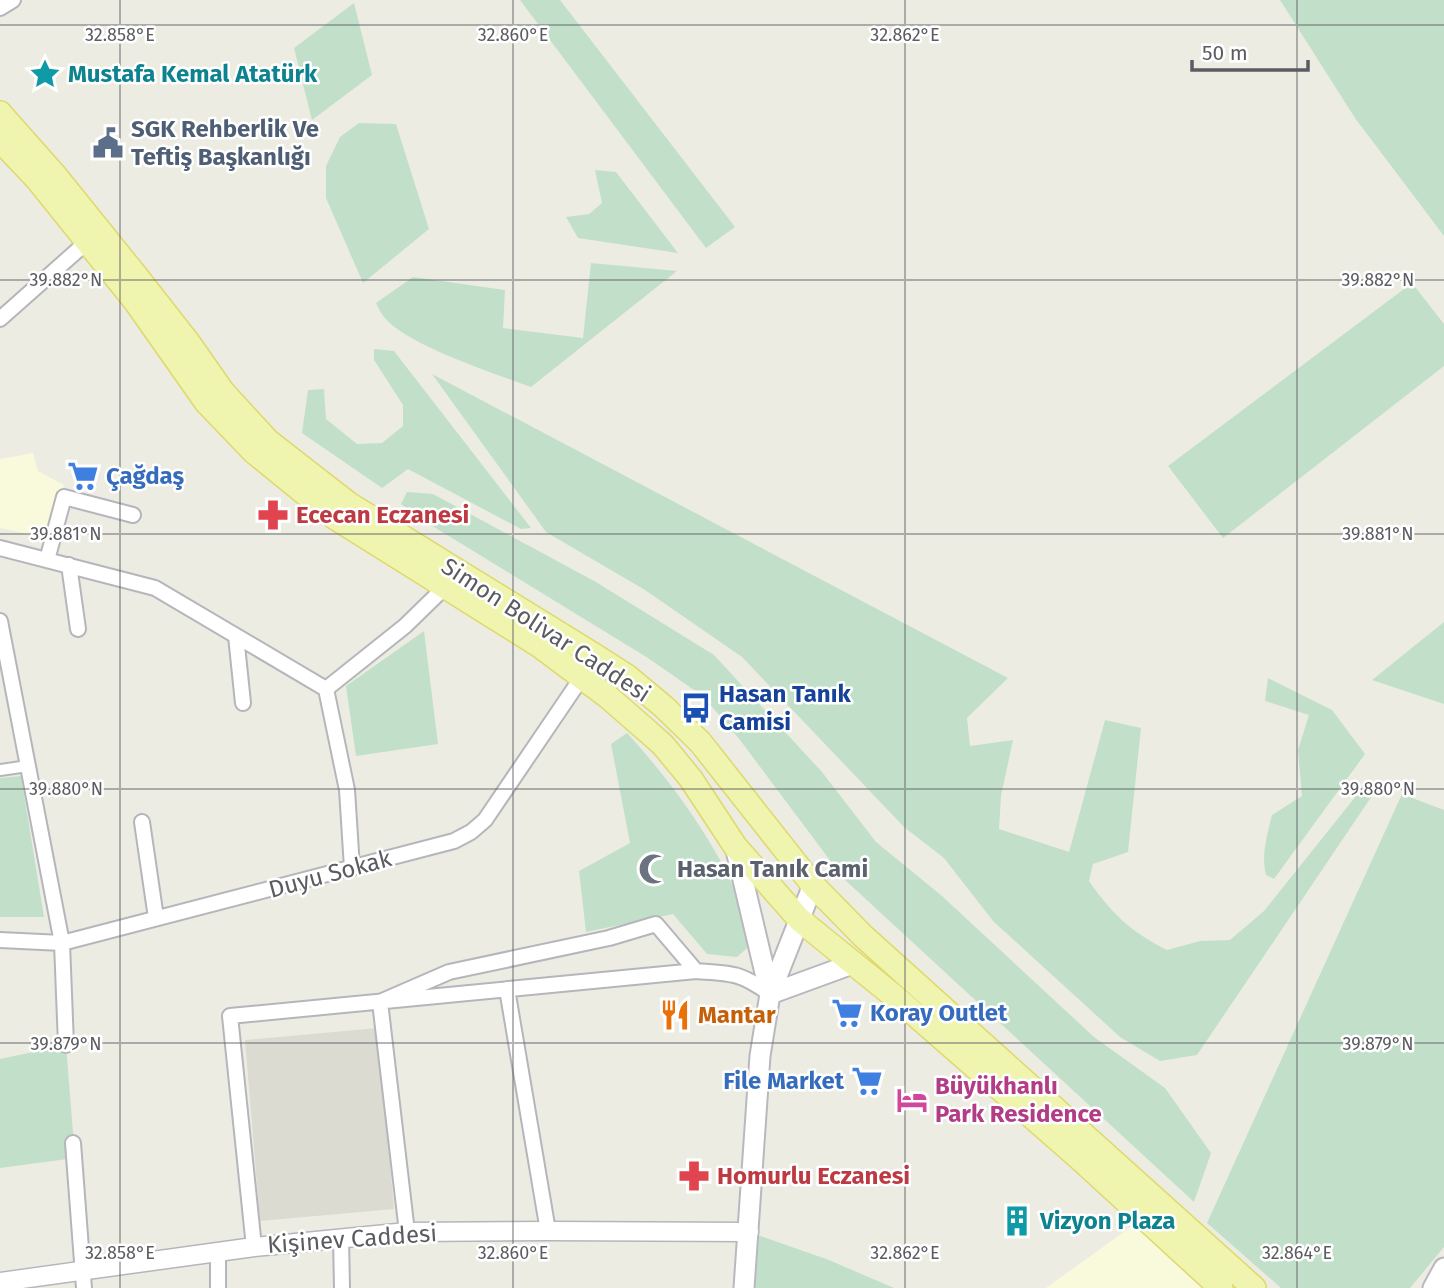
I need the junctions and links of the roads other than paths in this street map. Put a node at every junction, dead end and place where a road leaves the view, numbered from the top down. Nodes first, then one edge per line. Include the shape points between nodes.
1 (13, 0) edge
2 (0, 8) edge
3 (0, 113) edge
4 (0, 140) edge
5 (88, 241) junction
6 (0, 319) edge
7 (133, 515) dead end
8 (0, 548) edge
9 (47, 560) junction
10 (69, 565) junction
11 (444, 588) junction
12 (0, 621) edge
13 (78, 629) dead end
14 (236, 636) junction
15 (582, 677) junction
16 (326, 689) junction
17 (243, 703) dead end
18 (28, 766) junction
19 (0, 770) edge
20 (142, 822) dead end
21 (734, 846) junction
22 (352, 868) junction
23 (813, 885) junction
24 (156, 918) junction
25 (800, 920) junction
26 (0, 940) edge
27 (62, 943) junction
28 (855, 964) junction
29 (696, 971) junction
30 (507, 989) junction
31 (770, 994) junction
32 (380, 1002) junction
33 (66, 1045) dead end
34 (73, 1143) dead end
35 (548, 1231) junction
36 (407, 1232) junction
37 (749, 1232) junction
38 (341, 1238) junction
39 (254, 1247) junction
40 (218, 1252) junction
41 (1444, 1268) edge
42 (84, 1279) edge
43 (0, 1282) edge
44 (218, 1288) edge
45 (342, 1288) edge
46 (744, 1288) edge
47 (1221, 1288) edge
48 (1254, 1288) edge
49 (1433, 1288) edge

1 - 2 street
3 - 23 main road, Simon Bolivar Caddesi via 137,277 223,392 268,441 349,504 628,677 700,742
4 - 5 main road, Simon Bolivar Caddesi
5 - 6 street
5 - 11 main road, Simon Bolivar Caddesi via 206,402 254,452 334,517
7 - 9 street via 64,498
8 - 9 street
9 - 10 street
10 - 13 street
10 - 14 street via 155,588
11 - 15 main road, Simon Bolivar Caddesi
11 - 16 street via 405,626
12 - 18 street
14 - 16 street
14 - 17 street
15 - 21 main road, Simon Bolivar Caddesi via 670,754
15 - 22 street, Duyu Sokak via 485,820 471,832 454,841
16 - 22 street via 347,790
18 - 19 street
18 - 27 street
20 - 24 street
21 - 25 main road, Simon Bolivar Caddesi
21 - 31 main road
22 - 24 street, Duyu Sokak
23 - 25 main road
23 - 48 main road, Simon Bolivar Caddesi via 863,936
24 - 27 street, Duyu Sokak
25 - 28 main road, Simon Bolivar Caddesi
25 - 31 main road
26 - 27 street, Duyu Sokak
27 - 33 street
28 - 31 main road
28 - 47 main road, Simon Bolivar Caddesi
29 - 30 street
29 - 31 street via 748,978
29 - 32 street via 656,924 449,972
30 - 32 street
30 - 35 street
31 - 37 main road via 760,1056
32 - 36 street
32 - 39 street via 230,1016
34 - 42 street
35 - 36 street, Kişinev Caddesi
35 - 37 street, Kişinev Caddesi
36 - 38 street, Kişinev Caddesi
37 - 46 main road
38 - 39 street, Kişinev Caddesi
38 - 45 street
39 - 40 street, Kişinev Caddesi
40 - 42 street, Kişinev Caddesi
40 - 44 street
41 - 49 main road
42 - 43 street, Kişinev Caddesi

